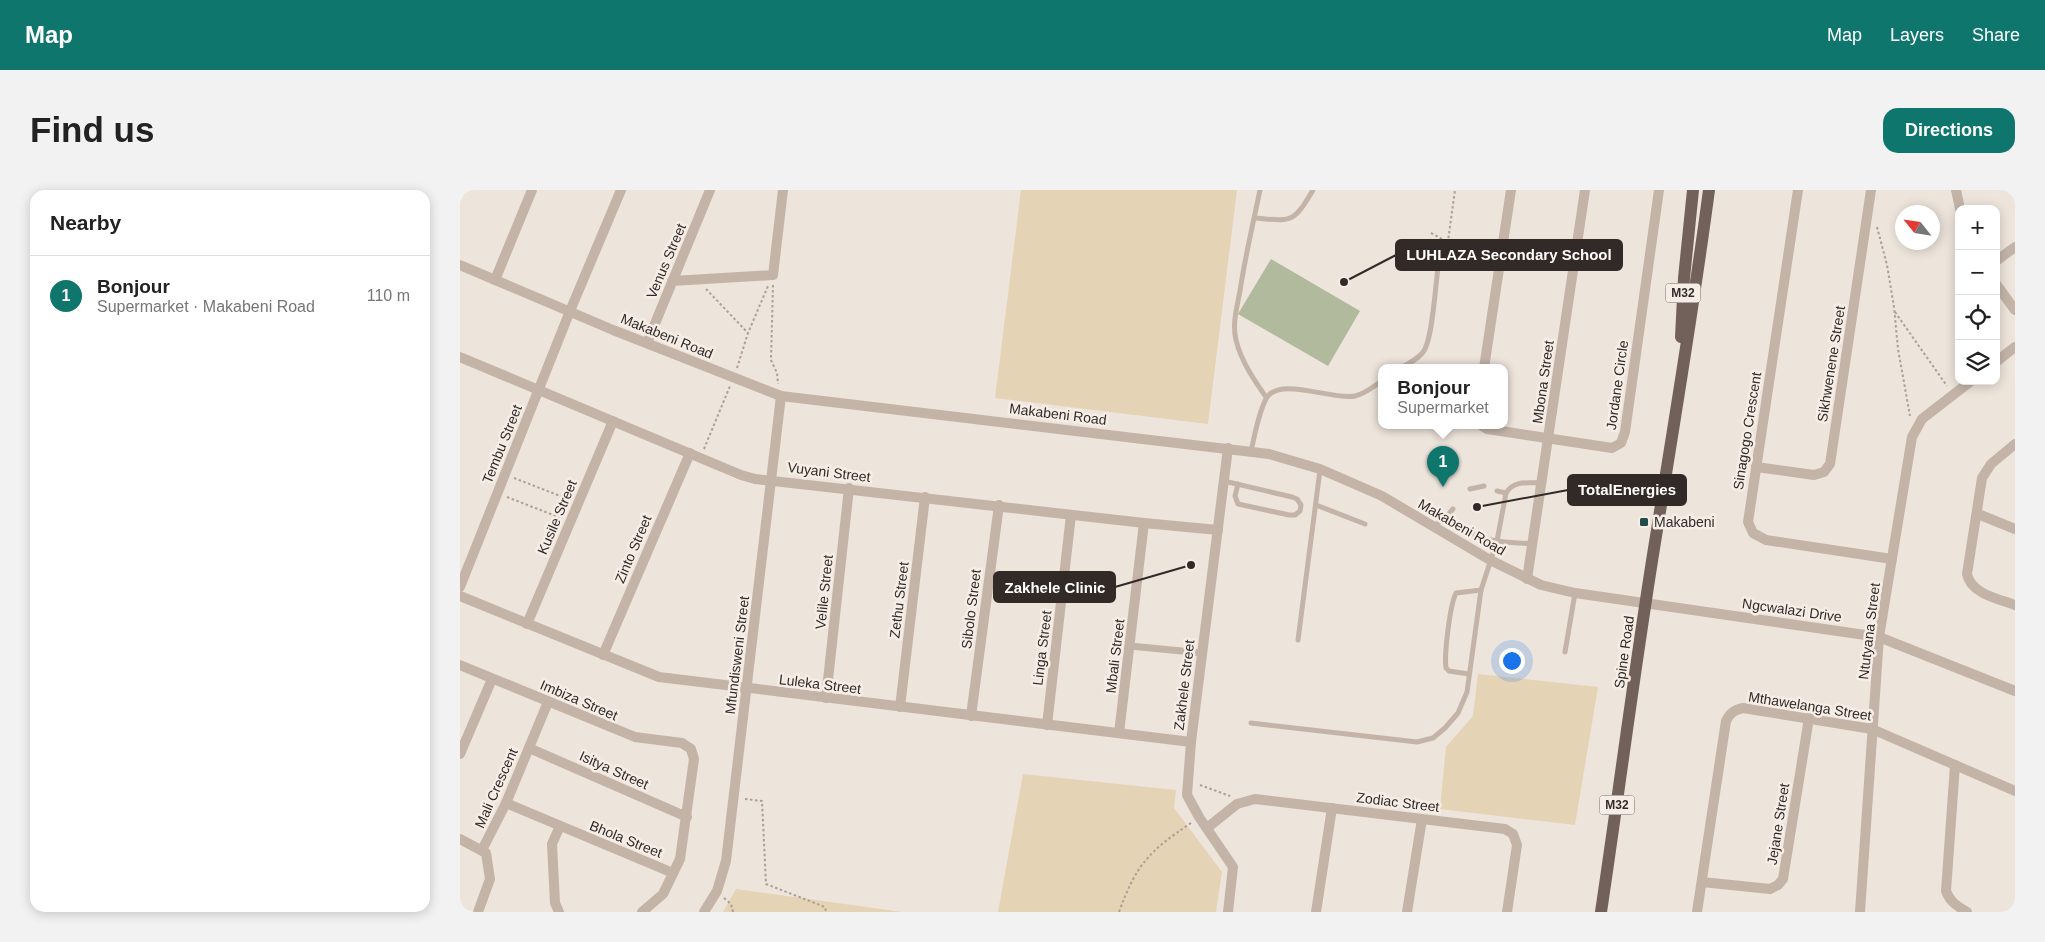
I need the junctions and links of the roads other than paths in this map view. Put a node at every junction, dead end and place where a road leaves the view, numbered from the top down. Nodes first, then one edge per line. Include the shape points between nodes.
1 (532, 190) edge
2 (621, 190) edge
3 (710, 190) edge
4 (783, 190) edge
5 (1260, 190) edge
6 (1312, 190) edge
7 (1511, 190) edge
8 (1584, 190) edge
9 (1659, 190) edge
10 (1694, 190) edge
11 (1709, 190) edge
12 (1798, 190) edge
13 (1871, 190) edge
14 (1956, 190) edge
15 (1959, 205) edge
16 (1255, 218) junction
17 (2015, 247) edge
18 (2000, 258) edge
19 (460, 265) edge
20 (1438, 268) road end
21 (495, 280) junction
22 (672, 281) junction
23 (2000, 289) edge
24 (2015, 310) edge
25 (570, 311) junction
26 (647, 343) junction
27 (2015, 347) edge
28 (462, 358) edge
29 (2000, 359) edge
30 (1407, 364) edge
31 (1485, 364) edge
32 (460, 370) edge
33 (1378, 383) edge
34 (1966, 385) edge
35 (539, 390) junction
36 (781, 396) junction
37 (1266, 397) junction
38 (1677, 397) junction
39 (613, 421) junction
40 (1487, 429) edge
41 (1549, 438) junction
42 (2015, 444) edge
43 (1228, 448) junction
44 (1251, 451) junction
45 (690, 453) junction
46 (1756, 467) junction
47 (1320, 469) junction
48 (771, 480) junction
49 (1224, 481) junction
50 (1542, 483) junction
51 (1238, 484) junction
52 (1484, 486) dead end
53 (849, 488) junction
54 (1470, 489) dead end
55 (1498, 491) dead end
56 (1506, 493) junction
57 (925, 497) junction
58 (998, 505) junction
59 (1316, 505) junction
60 (1453, 509) dead end
61 (1978, 514) junction
62 (1071, 515) junction
63 (1446, 517) junction
64 (1144, 523) junction
65 (1365, 524) dead end
66 (1434, 527) junction
67 (2015, 529) edge
68 (1218, 530) junction
69 (1497, 541) junction
70 (1532, 544) junction
71 (1892, 559) junction
72 (1490, 560) junction
73 (1527, 578) junction
74 (460, 587) edge
75 (1481, 590) junction
76 (1575, 593) junction
77 (460, 596) edge
78 (1646, 603) junction
79 (2015, 605) edge
80 (527, 624) junction
81 (1880, 637) junction
82 (1298, 640) dead end
83 (1130, 646) junction
84 (1565, 652) dead end
85 (1202, 653) junction
86 (603, 655) junction
87 (460, 665) edge
88 (1469, 674) junction
89 (492, 679) junction
90 (747, 689) junction
91 (2015, 691) edge
92 (826, 698) junction
93 (548, 702) junction
94 (900, 707) junction
95 (972, 716) junction
96 (1809, 718) junction
97 (1251, 723) dead end
98 (1047, 724) junction
99 (1872, 729) junction
100 (1119, 733) junction
101 (1191, 742) junction
102 (529, 748) junction
103 (691, 748) joint
104 (460, 754) edge
105 (1955, 765) junction
106 (2015, 791) edge
107 (506, 802) junction
108 (1332, 808) junction
109 (687, 817) junction
110 (1422, 819) junction
111 (560, 826) junction
112 (1207, 828) junction
113 (460, 839) edge
114 (482, 850) junction
115 (673, 873) junction
116 (1702, 882) junction
117 (478, 912) edge
118 (559, 912) edge
119 (642, 912) edge
120 (704, 912) edge
121 (1228, 912) edge
122 (1316, 912) edge
123 (1408, 912) edge
124 (1507, 912) edge
125 (1601, 912) edge
126 (1697, 912) edge
127 (1860, 912) edge
128 (1967, 912) edge

1 - 21 street
2 - 25 street, Tembu Street
3 - 22 street, Venus Street
4 - 22 street via 773,276
5 - 16 lane
6 - 16 lane via 1294,218
7 - 31 street
8 - 41 street, Mbona Street
9 - 41 street, Jordane Circle via 1624,438 1612,448
10 - 38 main road, Spine Road / M32 via 1684,278
11 - 38 main road, Spine Road / M32
12 - 46 street, Sinagogo Crescent
13 - 46 street, Sikhwenene Street via 1830,464 1824,472 1814,475
14 - 15 street
16 - 37 lane via 1234,323 1242,355
17 - 18 street
19 - 21 street, Makabeni Road
20 - 30 lane via 1424,350
21 - 25 street, Makabeni Road
22 - 26 street, Venus Street
23 - 24 street
25 - 26 street, Makabeni Road
25 - 35 street, Tembu Street
26 - 36 street, Makabeni Road
27 - 29 street
28 - 32 street
28 - 35 street, Vuyani Street
33 - 37 lane via 1355,396 1281,388
34 - 71 street, Ntutyana Street via 1922,419 1916,428
35 - 39 street, Vuyani Street
35 - 74 street, Tembu Street
36 - 43 street, Makabeni Road
36 - 48 street, Mfundisweni Street
37 - 44 lane
38 - 78 main road, Spine Road / M32
39 - 45 street, Vuyani Street
39 - 80 street, Kusile Street
40 - 41 street, Jordane Circle
41 - 50 street, Mbona Street
42 - 61 street via 1996,458 1982,478
43 - 44 street, Makabeni Road
43 - 49 street, Zakhele Street
44 - 47 street, Makabeni Road
45 - 48 street, Vuyani Street via 742,475
45 - 86 street, Zinto Street
46 - 71 street, Sinagogo Crescent via 1748,522 1757,537
47 - 59 lane
47 - 66 street, Makabeni Road via 1382,496
48 - 53 street, Vuyani Street
48 - 90 street, Mfundisweni Street
49 - 51 lane
49 - 68 street, Zakhele Street
50 - 56 lane via 1518,483
50 - 70 street, Mbona Street
51 - 51 lane via 1297,499 1300,511 1289,515 1238,504 1235,496
52 - 54 lane
53 - 57 street, Vuyani Street
53 - 92 street, Velile Street
55 - 56 lane
56 - 69 lane
57 - 58 street, Vuyani Street
57 - 94 street, Zethu Street
58 - 62 street, Vuyani Street
58 - 95 street, Sibolo Street
59 - 65 lane
59 - 82 lane
60 - 63 lane
61 - 67 street
61 - 79 street via 1968,580 1977,590
62 - 64 street, Vuyani Street
62 - 98 street, Linga Street
63 - 66 lane
63 - 69 lane via 1474,534
64 - 68 street, Vuyani Street
64 - 83 street, Mbali Street
66 - 72 street, Makabeni Road
68 - 85 street, Zakhele Street
69 - 70 lane
69 - 72 lane
70 - 73 street, Mbona Street
71 - 81 street, Ntutyana Street
72 - 73 street, Makabeni Road
72 - 75 lane
73 - 76 street, Makabeni Road
75 - 88 lane
75 - 88 lane via 1456,593 1452,603 1446,668
76 - 78 street, Makabeni Road
76 - 84 lane
77 - 80 street, Luleka Street
78 - 81 street, Ngcwalazi Drive
78 - 125 main road, Spine Road / M32
80 - 86 street, Luleka Street
81 - 91 street, Ngcwalazi Drive
81 - 99 street, Ntutyana Street
83 - 85 street
83 - 100 street, Mbali Street
85 - 101 street, Zakhele Street
86 - 90 street, Luleka Street via 655,676
87 - 89 street, Imbiza Street
88 - 97 lane via 1467,692 1458,713 1433,738 1417,742
89 - 93 street, Imbiza Street
89 - 104 street
90 - 92 street, Luleka Street
90 - 120 street, Mfundisweni Street via 726,861 717,891
92 - 94 street, Luleka Street
93 - 102 street, Mali Crescent
93 - 103 street, Imbiza Street via 634,738 682,743
94 - 95 street, Luleka Street
95 - 98 street, Luleka Street
96 - 99 street, Mthawelanga Street
96 - 116 street, Jejane Street via 1783,879 1770,889
96 - 116 street, Mthawelanga Street via 1742,708 1728,716
98 - 100 street, Luleka Street
99 - 105 street, Mthawelanga Street
99 - 127 street, Ntutyana Street
100 - 101 street, Luleka Street
101 - 112 street, Zakhele Street via 1187,795
102 - 107 street, Mali Crescent
102 - 109 street, Isitya Street
103 - 109 street, Bhola Street via 694,759
105 - 106 street, Mthawelanga Street
105 - 128 street via 1946,891 1954,904
107 - 111 street, Bhola Street
107 - 114 street, Mali Crescent
108 - 110 street, Zodiac Street
108 - 112 street, Zodiac Street via 1255,799 1237,804
108 - 122 street
109 - 115 street, Bhola Street via 680,859
110 - 123 street
110 - 124 street, Zodiac Street via 1505,829 1513,834 1517,845
111 - 115 street, Bhola Street
111 - 118 street via 552,844 555,902
112 - 121 street, Zakhele Street via 1233,867
113 - 114 street
114 - 117 street, Mali Crescent via 486,853 490,878
115 - 119 street via 663,894
116 - 126 street, Mthawelanga Street

